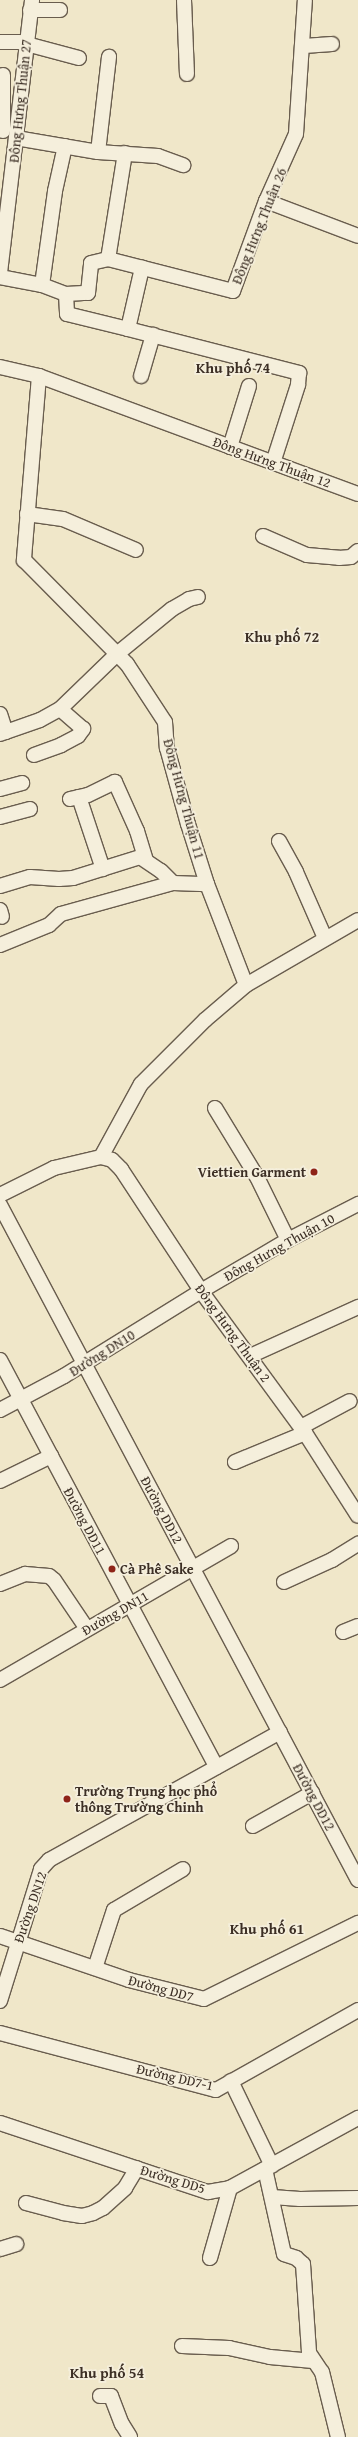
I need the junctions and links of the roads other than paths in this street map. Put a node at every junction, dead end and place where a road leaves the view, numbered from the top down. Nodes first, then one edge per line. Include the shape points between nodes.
1 (184, 0) edge
2 (305, 0) edge
3 (31, 5) edge
4 (60, 10) dead end
5 (0, 42) edge
6 (26, 44) junction
7 (332, 44) dead end
8 (304, 46) junction
9 (109, 57) dead end
10 (79, 58) dead end
11 (23, 74) junction
12 (187, 74) dead end
13 (2, 75) edge
14 (3, 130) dead end
15 (16, 138) junction
16 (65, 146) junction
17 (98, 152) junction
18 (125, 153) junction
19 (183, 165) dead end
20 (266, 201) junction
21 (4, 202) edge
22 (358, 236) edge
23 (108, 259) junction
24 (142, 268) junction
25 (0, 273) edge
26 (0, 277) edge
27 (42, 285) junction
28 (66, 294) junction
29 (128, 329) junction
30 (153, 335) junction
31 (0, 367) edge
32 (39, 376) junction
33 (141, 376) dead end
34 (249, 386) dead end
35 (230, 447) junction
36 (273, 463) junction
37 (358, 494) edge
38 (27, 514) junction
39 (263, 536) dead end
40 (136, 550) dead end
41 (358, 551) edge
42 (198, 598) dead end
43 (117, 654) junction
44 (60, 709) junction
45 (0, 714) edge
46 (3, 733) edge
47 (34, 755) dead end
48 (22, 783) dead end
49 (0, 789) edge
50 (30, 809) dead end
51 (0, 817) edge
52 (279, 841) dead end
53 (146, 860) junction
54 (104, 869) junction
55 (172, 883) junction
56 (207, 884) junction
57 (0, 886) edge
58 (358, 920) edge
59 (325, 938) junction
60 (0, 945) edge
61 (246, 985) junction
62 (215, 1108) dead end
63 (101, 1157) junction
64 (0, 1195) edge
65 (358, 1204) edge
66 (0, 1205) edge
67 (288, 1240) junction
68 (201, 1290) junction
69 (358, 1307) edge
70 (250, 1356) junction
71 (0, 1360) edge
72 (85, 1364) junction
73 (21, 1400) junction
74 (350, 1401) dead end
75 (0, 1410) edge
76 (303, 1430) junction
77 (51, 1456) junction
78 (235, 1462) dead end
79 (0, 1482) edge
80 (354, 1501) edge
81 (358, 1516) edge
82 (358, 1544) edge
83 (231, 1546) dead end
84 (193, 1568) junction
85 (284, 1582) dead end
86 (0, 1584) edge
87 (130, 1604) junction
88 (358, 1626) edge
89 (87, 1629) junction
90 (343, 1632) dead end
91 (0, 1680) edge
92 (280, 1732) junction
93 (216, 1767) junction
94 (312, 1793) junction
95 (253, 1826) dead end
96 (182, 1869) dead end
97 (358, 1880) edge
98 (358, 1923) edge
99 (0, 1936) edge
100 (18, 1942) junction
101 (95, 1968) junction
102 (0, 2001) edge
103 (358, 2010) edge
104 (0, 2033) edge
105 (231, 2081) junction
106 (358, 2118) edge
107 (0, 2123) edge
108 (137, 2168) junction
109 (268, 2168) junction
110 (230, 2188) junction
111 (272, 2197) junction
112 (358, 2198) edge
113 (26, 2203) dead end
114 (16, 2244) dead end
115 (0, 2249) edge
116 (210, 2258) dead end
117 (182, 2346) dead end
118 (312, 2361) junction
119 (100, 2396) dead end
120 (130, 2437) edge
121 (338, 2437) edge

1 - 12 street
2 - 8 street, Đông Hưng Thuận 26
3 - 4 street
3 - 6 street, Đông Hưng Thuận 27
5 - 6 street
6 - 10 street
6 - 11 street, Đông Hưng Thuận 27
7 - 8 street
8 - 20 street, Đông Hưng Thuận 26 via 296,134
9 - 17 street
11 - 13 street
11 - 15 street, Đông Hưng Thuận 27
13 - 14 street
15 - 16 street
15 - 21 street, Đông Hưng Thuận 27
16 - 17 street
16 - 27 street via 55,191
17 - 18 street
18 - 19 street via 158,156
18 - 23 street
20 - 22 street
20 - 24 street, Đông Hưng Thuận 26 via 233,291
21 - 25 street, Đông Hưng Thuận 27
23 - 24 street, Đông Hưng Thuận 26
23 - 28 street via 91,263 88,293
24 - 29 street
26 - 27 street
27 - 28 street
28 - 29 street via 67,314
29 - 30 street
30 - 33 street
30 - 36 street via 299,373 298,386
31 - 32 street, Đông Hưng Thuận 12
32 - 35 street, Đông Hưng Thuận 12
32 - 38 street, Đông Hưng Thuận 11
34 - 35 street
35 - 36 street, Đông Hưng Thuận 12
36 - 37 street, Đông Hưng Thuận 12
38 - 40 street via 63,519
38 - 43 street, Đông Hưng Thuận 11 via 24,560
39 - 41 street via 307,555 340,558 351,557
42 - 43 street via 189,599 172,609
43 - 44 street
43 - 56 street, Đông Hưng Thuận 11 via 145,689 165,722 167,748
44 - 46 street via 40,720
44 - 47 street via 84,729 78,736 61,746
45 - 46 street
48 - 49 street
50 - 51 street
52 - 59 street via 296,872
53 - 54 street via 140,857
53 - 54 street via 137,831 115,782 75,798
53 - 55 street
54 - 57 street via 73,878 30,877
55 - 56 street
55 - 60 street via 61,914 49,925
56 - 61 street, Đông Hưng Thuận 11
58 - 59 street
59 - 61 street
61 - 63 street via 205,1020 141,1084
62 - 67 street via 254,1171
63 - 64 street via 54,1168
63 - 68 street, Đông Hưng Thuận 2 via 112,1160 121,1169
65 - 67 street, Đông Hưng Thuận 10
66 - 72 street, Đường DD12
67 - 68 street, Đông Hưng Thuận 10
68 - 70 street, Đông Hưng Thuận 2
68 - 72 street, Đường DN10
69 - 70 street
70 - 76 street, Đông Hưng Thuận 2
71 - 73 street, Đường DD11
72 - 73 street, Đường DN10
72 - 84 street, Đường DD12
73 - 75 street, Đường DN10
73 - 77 street, Đường DD11
74 - 76 street
76 - 78 street
76 - 80 street, Đông Hưng Thuận 2
77 - 79 street
77 - 87 street, Đường DD11
80 - 81 street, Đông Hưng Thuận 2
82 - 85 street via 332,1560
83 - 84 street, Đường DN11
84 - 87 street, Đường DN11
84 - 92 street, Đường DD12
86 - 89 street via 25,1574 49,1576
87 - 89 street, Đường DN11
87 - 93 street, Đường DD11
88 - 90 street
89 - 91 street, Đường DN11
92 - 93 street, Đường DN12
92 - 94 street, Đường DD12
93 - 100 street, Đường DN12 via 49,1860 41,1869
94 - 95 street
94 - 97 street, Đường DD12
96 - 101 street via 114,1910
98 - 101 street, Đường DD7 via 204,2000
99 - 100 street, Đường DD7
100 - 101 street, Đường DD7
100 - 102 street, Đường DN12
103 - 105 street, Đường DD7-1
104 - 105 street, Đường DD7-1 via 216,2090
105 - 109 street
106 - 109 street, Đường DD5
107 - 108 street, Đường DD5
108 - 110 street, Đường DD5 via 208,2192
108 - 113 street via 125,2188 94,2213 82,2216
109 - 110 street, Đường DD5
109 - 111 street
110 - 116 street
111 - 112 street
111 - 118 street via 284,2254 296,2258 303,2264 308,2349
114 - 115 street
117 - 118 street via 229,2348 270,2357
118 - 121 street via 322,2372
119 - 120 street via 111,2396

